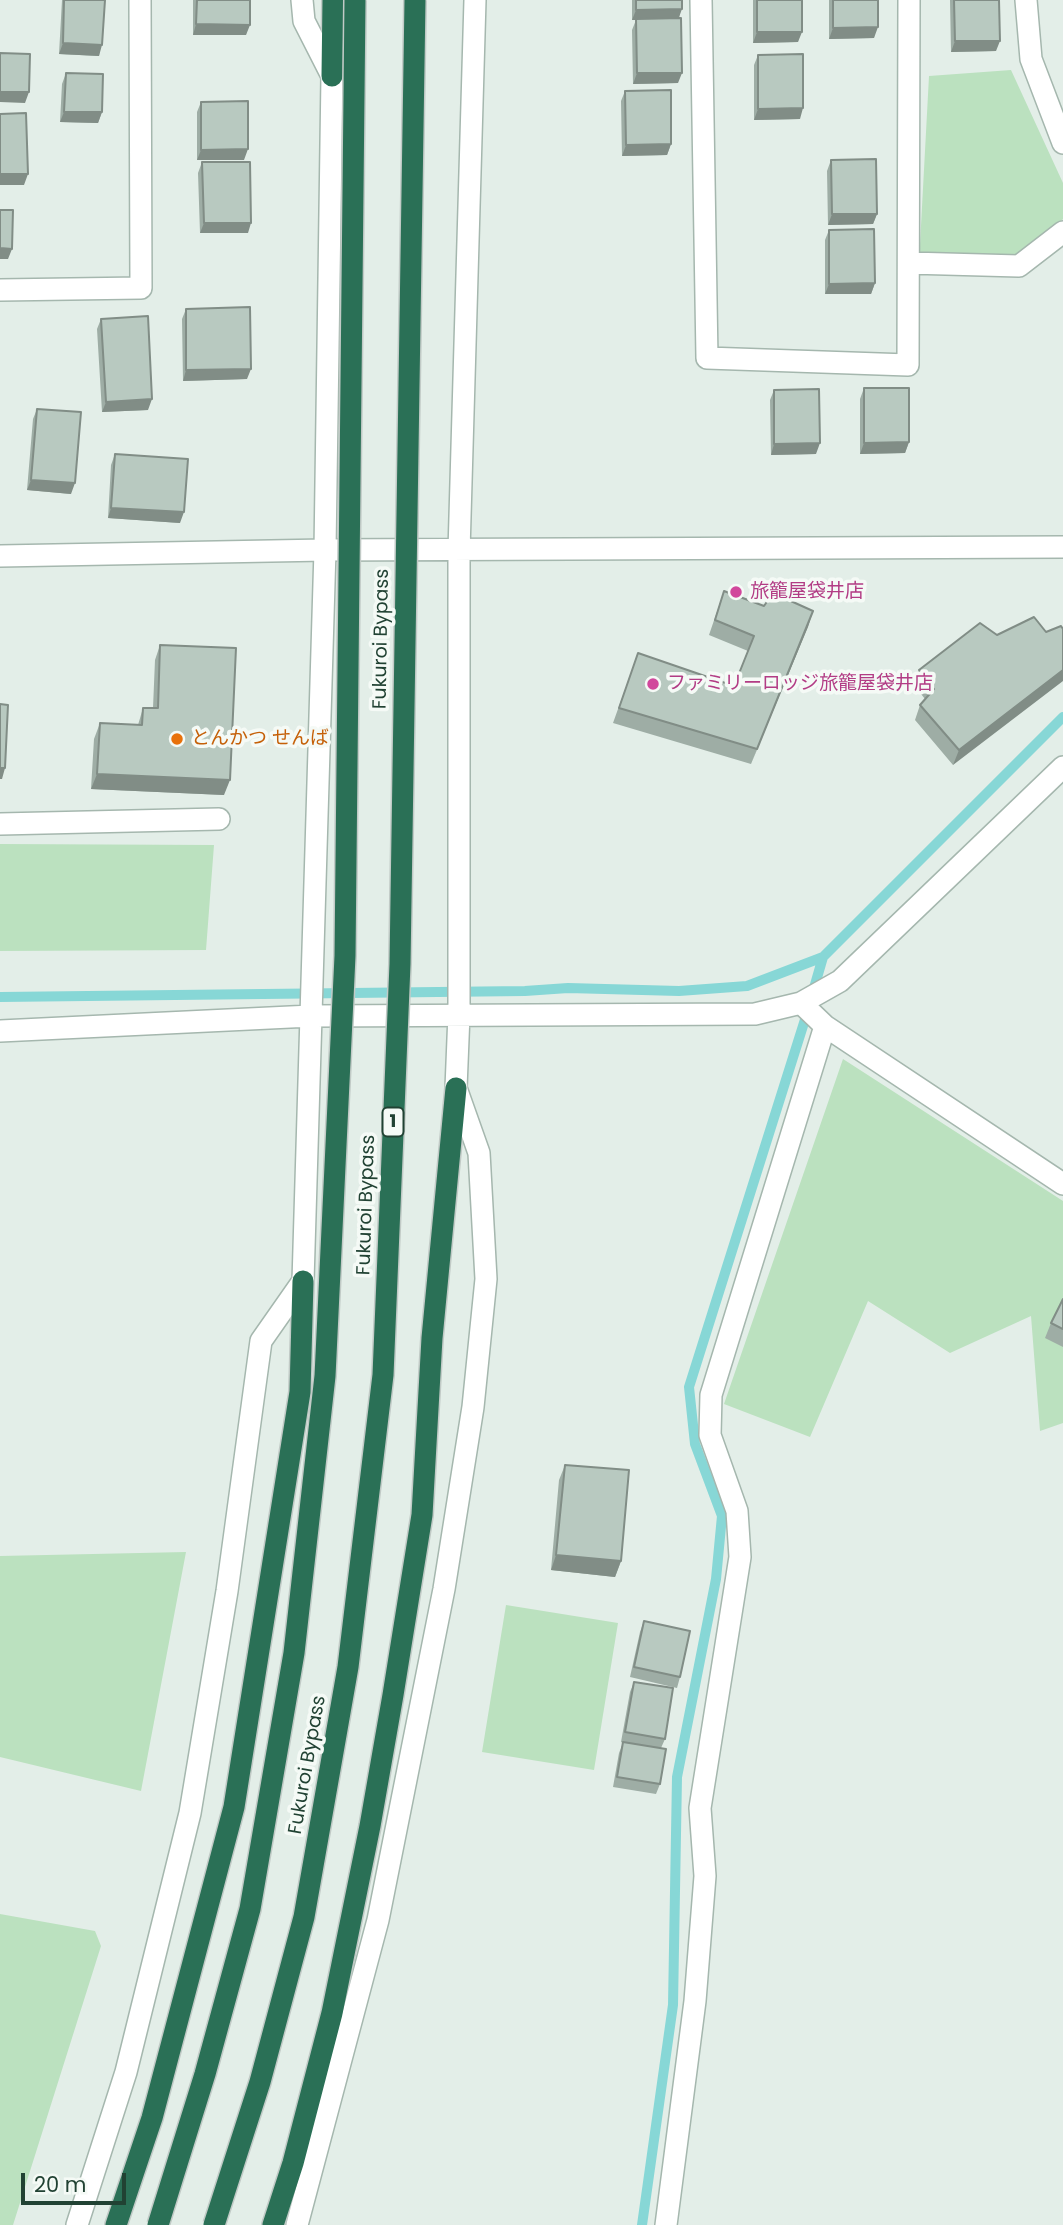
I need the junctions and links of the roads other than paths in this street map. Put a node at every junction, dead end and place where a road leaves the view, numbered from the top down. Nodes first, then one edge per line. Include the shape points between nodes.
1 (140, 0) edge
2 (302, 0) edge
3 (333, 0) edge
4 (355, 0) edge
5 (415, 0) edge
6 (475, 0) edge
7 (701, 0) edge
8 (909, 0) edge
9 (1026, 0) edge
10 (332, 76) junction
11 (1063, 143) edge
12 (1063, 232) edge
13 (909, 263) junction
14 (0, 290) edge
15 (1063, 547) edge
16 (326, 550) junction
17 (459, 551) junction
18 (0, 556) edge
19 (1063, 767) edge
20 (219, 819) dead end
21 (0, 824) edge
22 (801, 1003) junction
23 (459, 1014) junction
24 (311, 1016) junction
25 (825, 1026) junction
26 (0, 1031) edge
27 (456, 1088) junction
28 (1063, 1184) edge
29 (303, 1281) junction
30 (77, 2225) edge
31 (116, 2225) edge
32 (158, 2225) edge
33 (214, 2225) edge
34 (273, 2225) edge
35 (297, 2225) edge
36 (666, 2225) edge

1 - 14 street via 141,288
2 - 10 street via 304,21
3 - 10 highway
4 - 32 highway, Fukuroi Bypass, bridge via 345,956 325,1376 294,1653 250,1909
5 - 33 highway, Fukuroi Bypass / 1, bridge via 400,950 383,1375 348,1667 304,1917 260,2082
6 - 17 street
7 - 13 street via 707,358 908,365
8 - 13 street
9 - 11 street via 1031,59
10 - 16 street
12 - 13 street via 1019,266
15 - 17 street
16 - 17 street
16 - 18 street
16 - 24 street
17 - 23 street
19 - 22 street via 841,981
20 - 21 street
22 - 23 street via 755,1014
22 - 25 street
23 - 24 street
23 - 27 street
24 - 26 street
24 - 29 street
25 - 28 street
25 - 36 street via 711,1395 710,1435 737,1511 740,1557 699,1808 705,1876 695,2001
27 - 34 highway via 432,1338 422,1515 370,1826 332,2013
27 - 35 street via 479,1153 485,1279 473,1407 444,1589 378,1920
29 - 30 street via 261,1341 227,1591 190,1813 126,2072
29 - 31 highway via 300,1392 234,1807 152,2118

